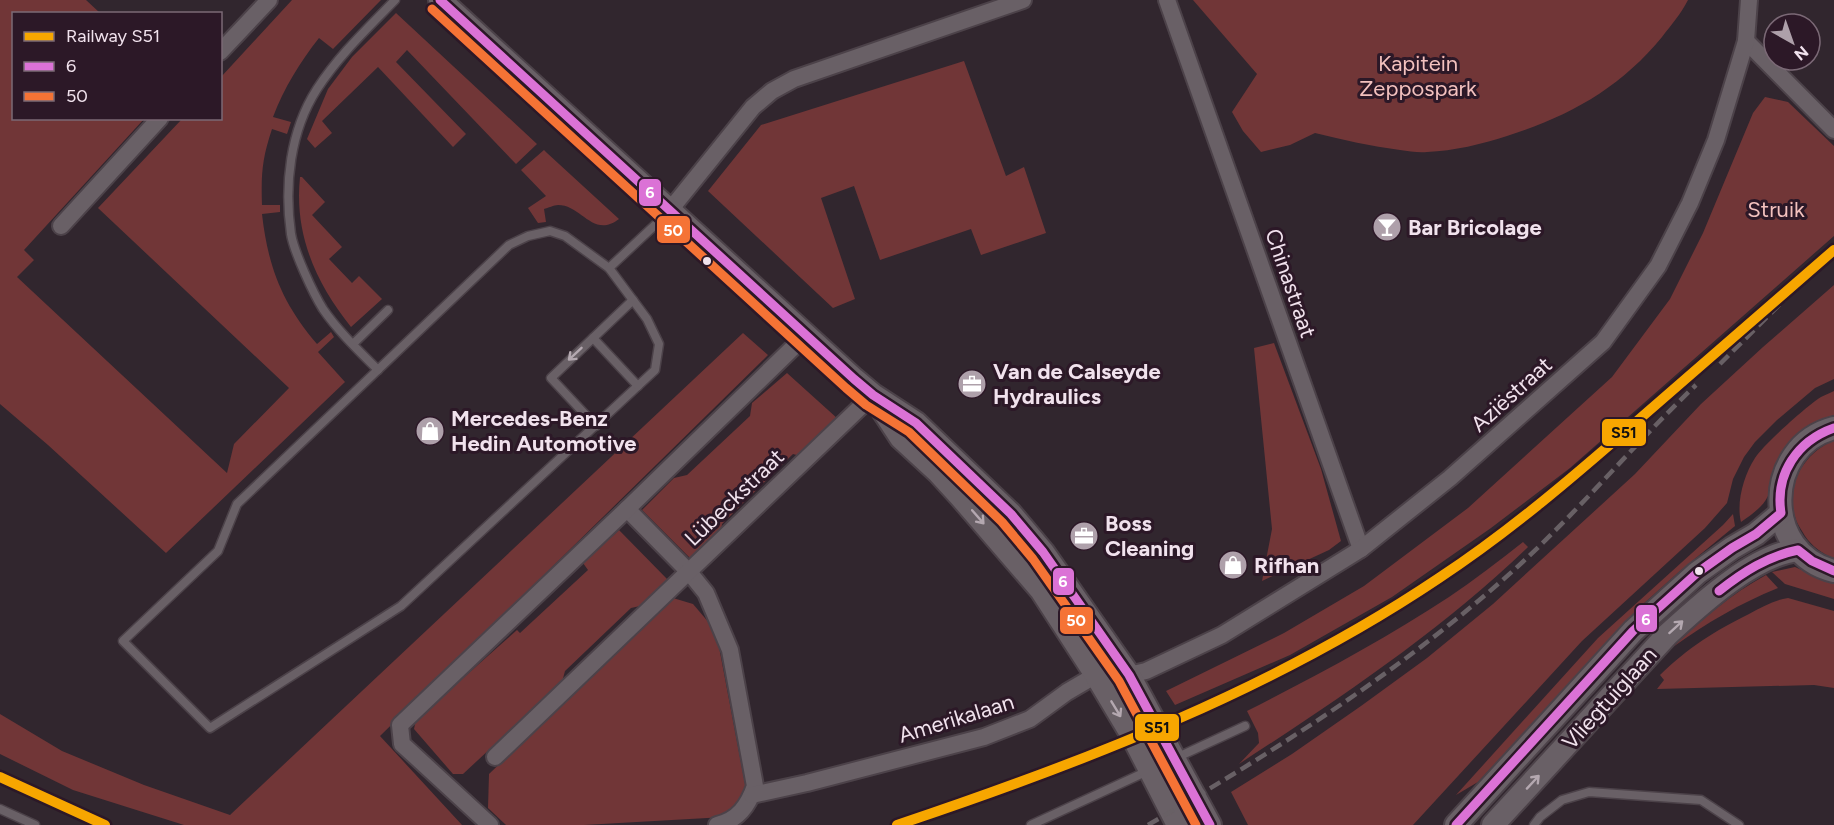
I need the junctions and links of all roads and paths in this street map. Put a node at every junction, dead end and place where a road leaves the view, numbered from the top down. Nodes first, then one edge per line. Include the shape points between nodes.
1 (269, 0) edge
2 (395, 0) edge
3 (440, 0) edge
4 (1023, 0) edge
5 (1167, 0) edge
6 (1749, 0) edge
7 (1746, 41) junction
8 (222, 50) edge
9 (158, 120) edge
10 (1834, 130) edge
11 (670, 210) junction
12 (61, 226) dead end
13 (609, 268) junction
14 (633, 300) junction
15 (388, 310) dead end
16 (806, 335) junction
17 (593, 338) junction
18 (353, 344) junction
19 (378, 370) junction
20 (638, 386) junction
21 (873, 395) junction
22 (596, 426) junction
23 (1834, 428) edge
24 (627, 509) junction
25 (1781, 513) junction
26 (1361, 549) junction
27 (1798, 550) junction
28 (1834, 571) edge
29 (688, 572) junction
30 (1096, 675) junction
31 (1129, 675) junction
32 (1245, 726) dead end
33 (495, 757) dead end
34 (1174, 759) junction
35 (1150, 770) junction
36 (752, 795) junction
37 (0, 809) edge
38 (35, 825) edge
39 (490, 825) edge
40 (717, 825) edge
41 (1031, 825) edge
42 (1178, 825) edge
43 (1210, 825) edge
44 (1456, 825) edge
45 (1493, 825) edge
46 (1534, 825) edge
47 (1739, 825) edge

1 - 8 street
2 - 18 lane via 334,64 316,91 300,122 292,156 288,192 292,236 324,309
3 - 11 main road
4 - 11 street via 772,91 753,107
5 - 26 street, Chinastraat
6 - 7 street, Aziëstraat
7 - 10 street
7 - 26 street, Aziëstraat via 1716,140 1690,203 1658,266 1603,342 1450,478
9 - 12 street
11 - 13 lane
11 - 16 main road
13 - 14 lane
13 - 19 lane via 565,236 550,231 528,236 509,245
14 - 17 lane
14 - 20 lane via 659,344 655,370
15 - 18 lane
16 - 21 main road
16 - 24 street
17 - 20 lane
17 -> 22 lane via 551,378
18 - 19 lane
19 - 22 lane via 237,504 218,551 123,641 210,728 401,606
20 - 22 lane
21 - 29 street, Lübeckstraat
21 -> 30 main road via 901,438 939,473 1041,590
21 - 31 main road via 916,423 1011,514 1043,552
23 - 25 main road via 1809,440 1794,455 1784,473
24 - 29 street, Lübeckstraat
24 - 39 street via 400,725 402,744
25 - 27 main road
25 - 44 main road, Vliegtuiglaan via 1697,573 1633,631
26 - 31 street, Aziëstraat via 1222,635 1146,671
27 - 28 main road
45 -> 27 main road, Vliegtuiglaan via 1667,635 1756,566 1783,552
29 - 33 street
29 - 36 street via 706,593 730,650 755,786
30 -> 35 main road
30 - 36 street, Amerikalaan via 1030,719 984,737
31 - 34 main road
32 - 34 lane
34 - 35 lane
34 - 43 main road
35 - 41 lane
35 - 42 main road
36 - 40 street via 730,822
37 - 38 lane
46 - 47 lane via 1562,800 1589,792 1701,800

